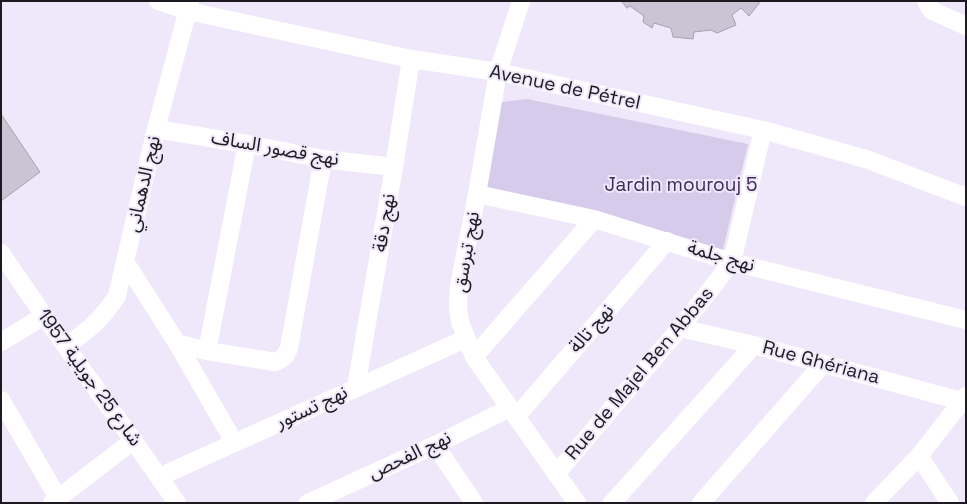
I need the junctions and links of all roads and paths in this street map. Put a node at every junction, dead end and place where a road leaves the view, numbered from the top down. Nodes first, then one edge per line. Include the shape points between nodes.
1 (158, 1) edge
2 (521, 1) edge
3 (926, 1) edge
4 (189, 6) edge
5 (966, 26) edge
6 (411, 59) junction
7 (498, 72) junction
8 (156, 129) junction
9 (763, 130) junction
10 (247, 144) junction
11 (323, 159) junction
12 (394, 168) junction
13 (477, 194) junction
14 (966, 197) edge
15 (594, 219) junction
16 (668, 241) junction
17 (1, 253) edge
18 (732, 262) junction
19 (126, 263) junction
20 (44, 316) junction
21 (966, 320) edge
22 (680, 328) junction
23 (465, 339) junction
24 (1, 342) edge
25 (177, 343) junction
26 (754, 345) junction
27 (66, 346) junction
28 (207, 351) junction
29 (474, 357) junction
30 (823, 364) junction
31 (356, 387) junction
32 (964, 399) edge
33 (1, 400) edge
34 (514, 412) junction
35 (134, 440) junction
36 (234, 442) junction
37 (435, 445) junction
38 (919, 456) junction
39 (556, 474) junction
40 (159, 477) junction
41 (55, 500) edge
42 (176, 503) edge
43 (308, 503) edge
44 (474, 503) edge
45 (577, 503) edge
46 (612, 503) edge
47 (701, 503) edge
48 (874, 503) edge
49 (950, 503) edge

1 - 4 street, Avenue de Pétrel
2 - 7 street, نهج تبرسق
3 - 5 street via 931,10
4 - 6 street, Avenue de Pétrel
4 - 8 street, نهج الدهماني
6 - 7 street, Avenue de Pétrel
6 - 12 street, نهج دقة
7 - 9 street, Avenue de Pétrel
7 - 13 street, نهج تبرسق
8 - 10 street, نهج قصور الساف
8 - 19 street, نهج الدهماني
9 - 14 street, Avenue de Pétrel via 866,159
9 - 18 street, Rue de Majel Ben Abbas
10 - 11 street, نهج قصور الساف
10 - 28 street
11 - 12 street, نهج قصور الساف
11 - 28 street via 286,356 275,362
12 - 31 street, نهج دقة
13 - 15 street, نهج جلمة
13 - 23 street, نهج تبرسق via 458,286 458,307
15 - 16 street, نهج جلمة
15 - 29 street
16 - 18 street, نهج جلمة
16 - 34 street, نهج تالة
17 - 20 street, شارع 25 جويلية 1957
18 - 21 street, نهج جلمة
18 - 22 street, Rue de Majel Ben Abbas
19 - 25 street
19 - 27 street, نهج الدهماني via 117,296 106,313 90,330
20 - 24 street
20 - 27 street, شارع 25 جويلية 1957
22 - 26 street, Rue Ghériana
22 - 39 street, Rue de Majel Ben Abbas
23 - 29 street, نهج تبرسق
23 - 31 street, نهج تستور
25 - 28 street
25 - 36 street
26 - 30 street, Rue Ghériana
26 - 46 street
27 - 35 street, شارع 25 جويلية 1957
29 - 34 street, نهج تبرسق
30 - 32 street, Rue Ghériana
30 - 47 street
31 - 36 street, نهج تستور
32 - 38 street
33 - 41 street
34 - 37 street, نهج الفحص
34 - 39 street, نهج تبرسق
35 - 40 street, شارع 25 جويلية 1957
35 - 41 street
36 - 40 street, نهج تستور
37 - 43 street, نهج الفحص
37 - 44 street
38 - 48 street
38 - 49 street
39 - 45 street, نهج تبرسق
40 - 42 street, شارع 25 جويلية 1957

